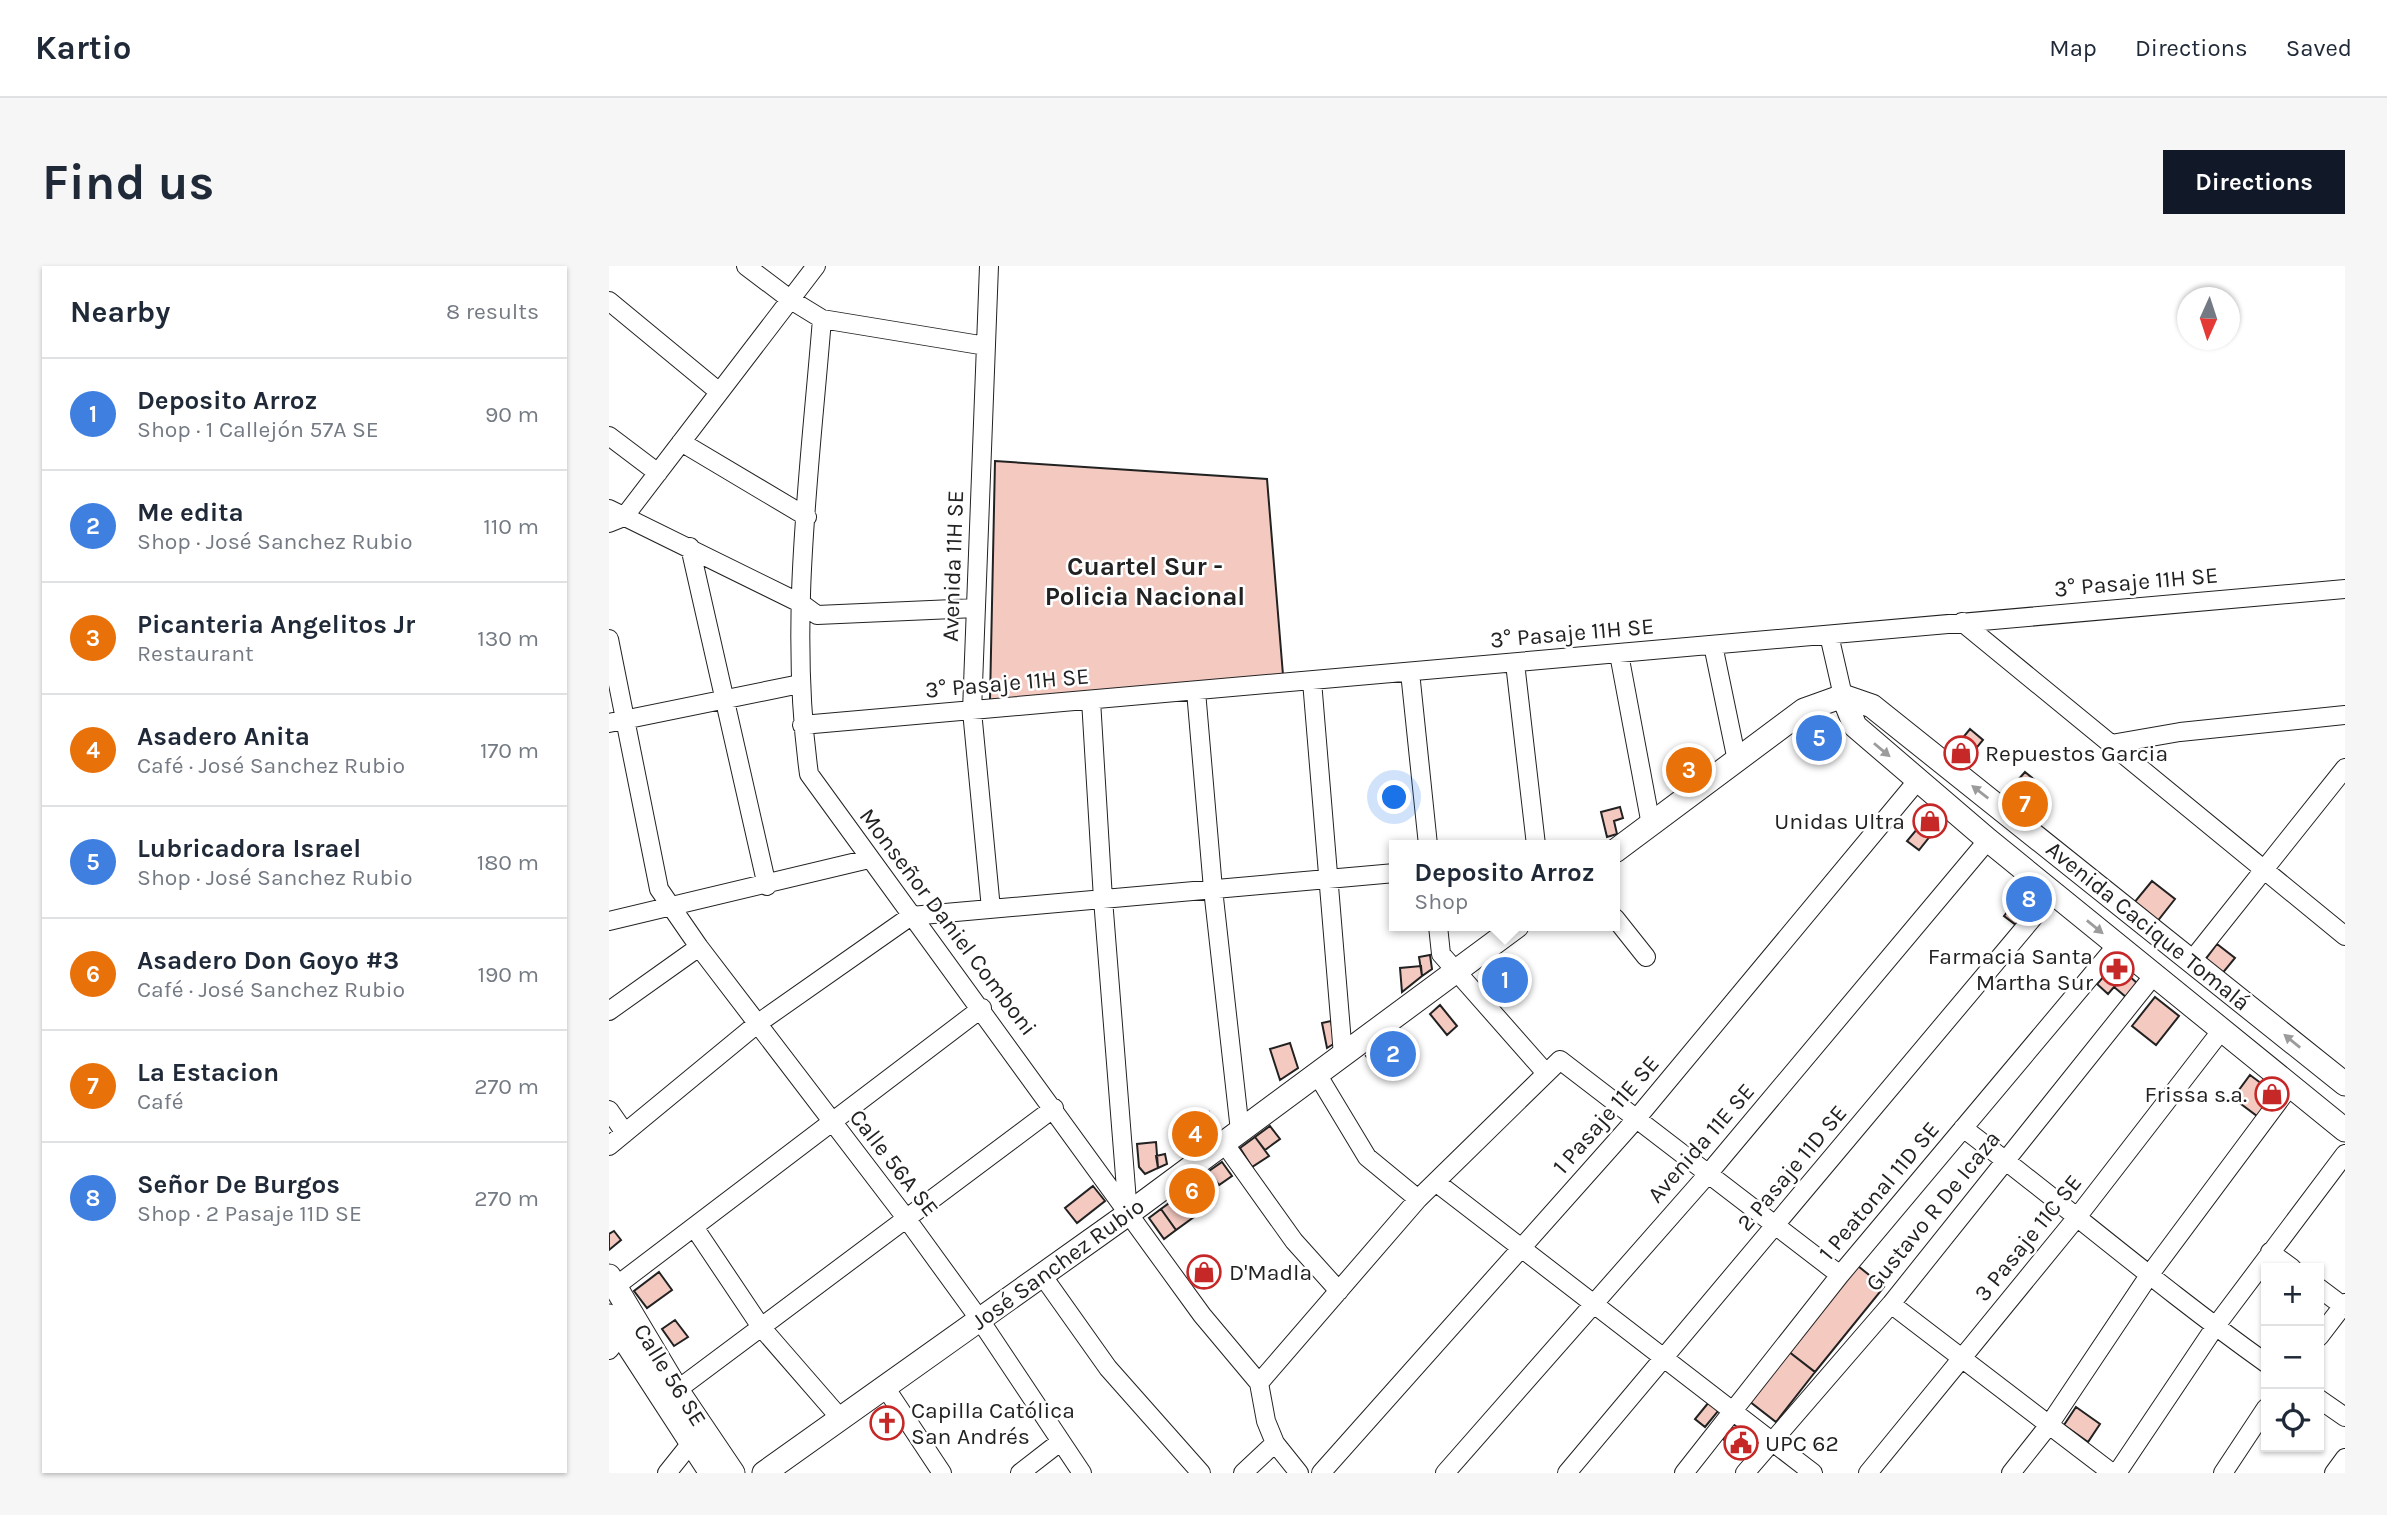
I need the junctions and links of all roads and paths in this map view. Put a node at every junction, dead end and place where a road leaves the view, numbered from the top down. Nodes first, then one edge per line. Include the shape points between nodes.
1 (746, 266) edge
2 (815, 266) edge
3 (989, 266) edge
4 (791, 300) junction
5 (609, 301) edge
6 (822, 319) junction
7 (986, 346) junction
8 (718, 391) junction
9 (609, 436) edge
10 (681, 442) junction
11 (658, 473) junction
12 (614, 516) edge
13 (807, 517) junction
14 (690, 547) junction
15 (2345, 589) edge
16 (802, 604) junction
17 (976, 608) junction
18 (1962, 622) junction
19 (1829, 635) junction
20 (609, 639) edge
21 (1713, 645) junction
22 (1619, 654) junction
23 (1515, 663) junction
24 (1410, 672) junction
25 (1312, 681) junction
26 (800, 684) junction
27 (1196, 691) junction
28 (1843, 696) junction
29 (724, 699) junction
30 (1091, 701) junction
31 (972, 711) junction
32 (2345, 715) edge
33 (617, 722) edge
34 (802, 725) junction
35 (2111, 744) junction
36 (1737, 761) junction
37 (2345, 768) edge
38 (1918, 780) junction
39 (1651, 825) junction
40 (1427, 840) edge
41 (1535, 840) edge
42 (1988, 840) junction
43 (1620, 847) edge
44 (869, 859) junction
45 (2262, 869) junction
46 (1389, 874) edge
47 (1328, 879) junction
48 (767, 886) junction
49 (1213, 889) junction
50 (2053, 894) junction
51 (1103, 899) junction
52 (672, 905) junction
53 (991, 909) junction
54 (911, 916) junction
55 (609, 921) edge
56 (1620, 924) edge
57 (1439, 931) edge
58 (1510, 931) edge
59 (2345, 936) edge
60 (2117, 945) junction
61 (699, 947) junction
62 (1646, 957) dead end
63 (2192, 960) junction
64 (1457, 972) junction
65 (2154, 975) junction
66 (982, 1008) junction
67 (609, 1011) edge
68 (757, 1024) junction
69 (2221, 1031) junction
70 (1343, 1055) junction
71 (1546, 1073) junction
72 (1317, 1074) junction
73 (2345, 1084) edge
74 (2290, 1086) junction
75 (1054, 1108) junction
76 (609, 1110) edge
77 (1637, 1118) junction
78 (831, 1123) junction
79 (1963, 1128) junction
80 (2345, 1130) edge
81 (625, 1133) junction
82 (1232, 1137) junction
83 (609, 1146) edge
84 (2345, 1154) edge
85 (2005, 1161) junction
86 (1708, 1174) junction
87 (1437, 1183) junction
88 (1419, 1199) junction
89 (1128, 1214) junction
90 (2078, 1216) junction
91 (906, 1218) junction
92 (1775, 1225) junction
93 (694, 1227) junction
94 (1521, 1249) junction
95 (2270, 1252) junction
96 (2285, 1263) edge
97 (2150, 1274) junction
98 (1042, 1275) junction
99 (1840, 1275) junction
100 (612, 1281) edge
101 (1339, 1291) junction
102 (2324, 1291) edge
103 (1891, 1304) junction
104 (1592, 1305) junction
105 (2344, 1305) edge
106 (980, 1320) junction
107 (761, 1327) junction
108 (2215, 1327) junction
109 (2324, 1331) edge
110 (613, 1334) edge
111 (1962, 1358) junction
112 (1663, 1359) junction
113 (2261, 1359) edge
114 (1259, 1383) junction
115 (885, 1387) junction
116 (677, 1390) junction
117 (2324, 1402) edge
118 (1733, 1413) junction
119 (2261, 1416) edge
120 (2345, 1417) edge
121 (841, 1419) junction
122 (2049, 1425) junction
123 (1770, 1441) junction
124 (1060, 1442) junction
125 (691, 1443) junction
126 (1275, 1443) junction
127 (2345, 1458) edge
128 (667, 1473) edge
129 (711, 1473) edge
130 (733, 1473) edge
131 (764, 1473) edge
132 (942, 1473) edge
133 (1020, 1473) edge
134 (1082, 1473) edge
135 (1201, 1473) edge
136 (1243, 1473) edge
137 (1300, 1473) edge
138 (1321, 1473) edge
139 (1445, 1473) edge
140 (1567, 1473) edge
141 (1684, 1473) edge
142 (1745, 1473) edge
143 (1813, 1473) edge
144 (1868, 1473) edge
145 (2011, 1473) edge
146 (2112, 1473) edge
147 (2117, 1473) edge
148 (2223, 1473) edge
149 (2334, 1473) edge

1 - 4 street
2 - 4 street
3 - 7 street, Avenida 11H SE
4 - 6 street
4 - 8 street
5 - 8 street
6 - 7 street
6 - 13 street, Monseñor Daniel Comboni
7 - 17 street, Avenida 11H SE
8 - 10 street
9 - 11 street
10 - 11 street
10 - 13 street
11 - 12 street
12 - 14 street
13 - 16 street, Monseñor Daniel Comboni
14 - 16 street
14 - 29 street
15 - 18 street, 3° Pasaje 11H SE
16 - 17 street via 817,615
16 - 26 street, Monseñor Daniel Comboni
17 - 31 street, Avenida 11H SE
18 - 19 street, 3° Pasaje 11H SE
18 - 35 street
19 - 21 street, 3° Pasaje 11H SE
19 - 28 street
20 - 33 street
21 - 22 street, 3° Pasaje 11H SE
21 - 36 street
22 - 23 street, 3° Pasaje 11H SE
22 - 39 street
23 - 24 street, 3° Pasaje 11H SE
23 - 41 street
24 - 25 street, 3° Pasaje 11H SE
24 - 40 street
25 - 27 street, 3° Pasaje 11H SE
25 - 47 street
26 - 29 street
26 - 34 street, Monseñor Daniel Comboni
27 - 30 street, 3° Pasaje 11H SE
27 - 49 street
28 - 36 main road via 1804,710
28 -> 38 main road, Avenida Cacique Tomalá via 1855,726
63 -> 28 main road, Avenida Cacique Tomalá via 1872,706
29 - 33 street
29 - 48 street
30 - 31 street, 3° Pasaje 11H SE
30 - 51 street
31 - 34 street, 3° Pasaje 11H SE
31 - 53 street, Avenida 11H SE
32 - 35 street
33 - 52 street, Calle 56A SE via 659,889
34 - 44 street, Monseñor Daniel Comboni via 809,774
35 - 45 street
36 - 39 main road
37 - 45 street
38 - 42 main road, Avenida Cacique Tomalá
38 - 77 street, 1 Pasaje 11E SE
39 - 43 main road
42 - 50 main road, Avenida Cacique Tomalá
42 - 86 street, Avenida 11E SE
44 - 48 street
44 - 54 street, Monseñor Daniel Comboni
45 - 59 street
45 - 63 street
46 - 47 street
47 - 49 street
47 - 70 street
48 - 52 street
49 - 51 street
49 - 82 street
50 -> 60 main road, Avenida Cacique Tomalá
50 - 92 street, 2 Pasaje 11D SE
51 - 53 street
51 - 89 street
52 - 55 street
52 - 61 street, Calle 56A SE
53 - 54 street
54 - 66 street, Monseñor Daniel Comboni
54 - 68 street
56 - 62 street
57 - 64 street via 1441,954
58 - 64 main road, José Sanchez Rubio
60 - 65 main road, Avenida Cacique Tomalá
60 - 79 street, 1 Peatonal 11D SE
61 - 67 street
61 - 68 street, Calle 56A SE
73 -> 63 main road, Avenida Cacique Tomalá
64 - 70 main road, José Sanchez Rubio
64 - 71 street
65 - 69 main road, Avenida Cacique Tomalá
65 - 85 street, Gustavo R De Icaza
66 - 75 street, Monseñor Daniel Comboni
66 - 78 street
68 - 78 street, Calle 56A SE
68 - 81 street
69 - 74 main road, Avenida Cacique Tomalá
69 - 90 street, 3 Pasaje 11C SE
70 - 72 main road, José Sanchez Rubio
71 - 77 street via 1560,1060
71 - 87 street
72 - 82 main road, José Sanchez Rubio
72 - 88 street via 1367,1157
74 - 80 main road, Avenida Cacique Tomalá
74 - 97 street
75 - 89 street, Monseñor Daniel Comboni
75 - 91 street
76 - 81 street
77 - 86 street
77 - 94 street, 1 Pasaje 11E SE
78 - 91 street, Calle 56A SE
78 - 93 street
79 - 85 street
79 - 99 street, 1 Peatonal 11D SE
81 - 83 street
82 - 89 main road, José Sanchez Rubio
82 - 101 street via 1294,1241
84 - 95 street
85 - 90 street
85 - 103 street, Gustavo R De Icaza
86 - 92 street
86 - 104 street, Avenida 11E SE
87 - 88 street
87 - 94 street
88 - 101 street
89 - 98 main road, José Sanchez Rubio
89 - 114 street, Monseñor Daniel Comboni
90 - 97 street
90 - 111 street, 3 Pasaje 11C SE
91 - 106 street, Calle 56A SE
91 - 107 street
92 - 99 street
92 - 112 street, 2 Pasaje 11D SE
93 - 100 street
93 - 107 street
94 - 104 street
94 - 138 street, 1 Pasaje 11E SE
95 - 96 street
95 - 108 street
97 - 108 street
97 - 122 street
98 - 106 main road, José Sanchez Rubio
98 - 135 street via 1108,1368
99 - 118 street, 1 Peatonal 11D SE
100 - 116 main road, Calle 56 SE
101 - 114 street
102 - 105 street
103 - 111 street
103 - 123 street, Gustavo R De Icaza
104 - 112 street
104 - 139 street, Avenida 11E SE
105 - 109 street
106 - 115 main road, José Sanchez Rubio
106 - 124 street, Calle 56A SE
107 - 116 street
107 - 121 street
108 - 113 street
108 - 147 street
110 - 125 main road, Calle 56 SE
111 - 122 street
111 - 144 street, 3 Pasaje 11C SE
112 - 118 street
112 - 140 street, 2 Pasaje 11D SE
114 - 126 street, Monseñor Daniel Comboni
115 - 121 main road, José Sanchez Rubio
115 - 132 street
116 - 130 main road, Calle 56 SE
117 - 120 street
118 - 123 street
118 - 141 street, 1 Peatonal 11D SE
119 - 148 street
121 - 131 main road, José Sanchez Rubio
122 - 145 street
122 - 146 street
123 - 142 street, Gustavo R De Icaza
123 - 143 street
124 - 133 street
124 - 134 street, Calle 56A SE
125 - 128 street
125 - 129 main road, Calle 56 SE
126 - 136 street
126 - 137 street, Monseñor Daniel Comboni
127 - 149 street

